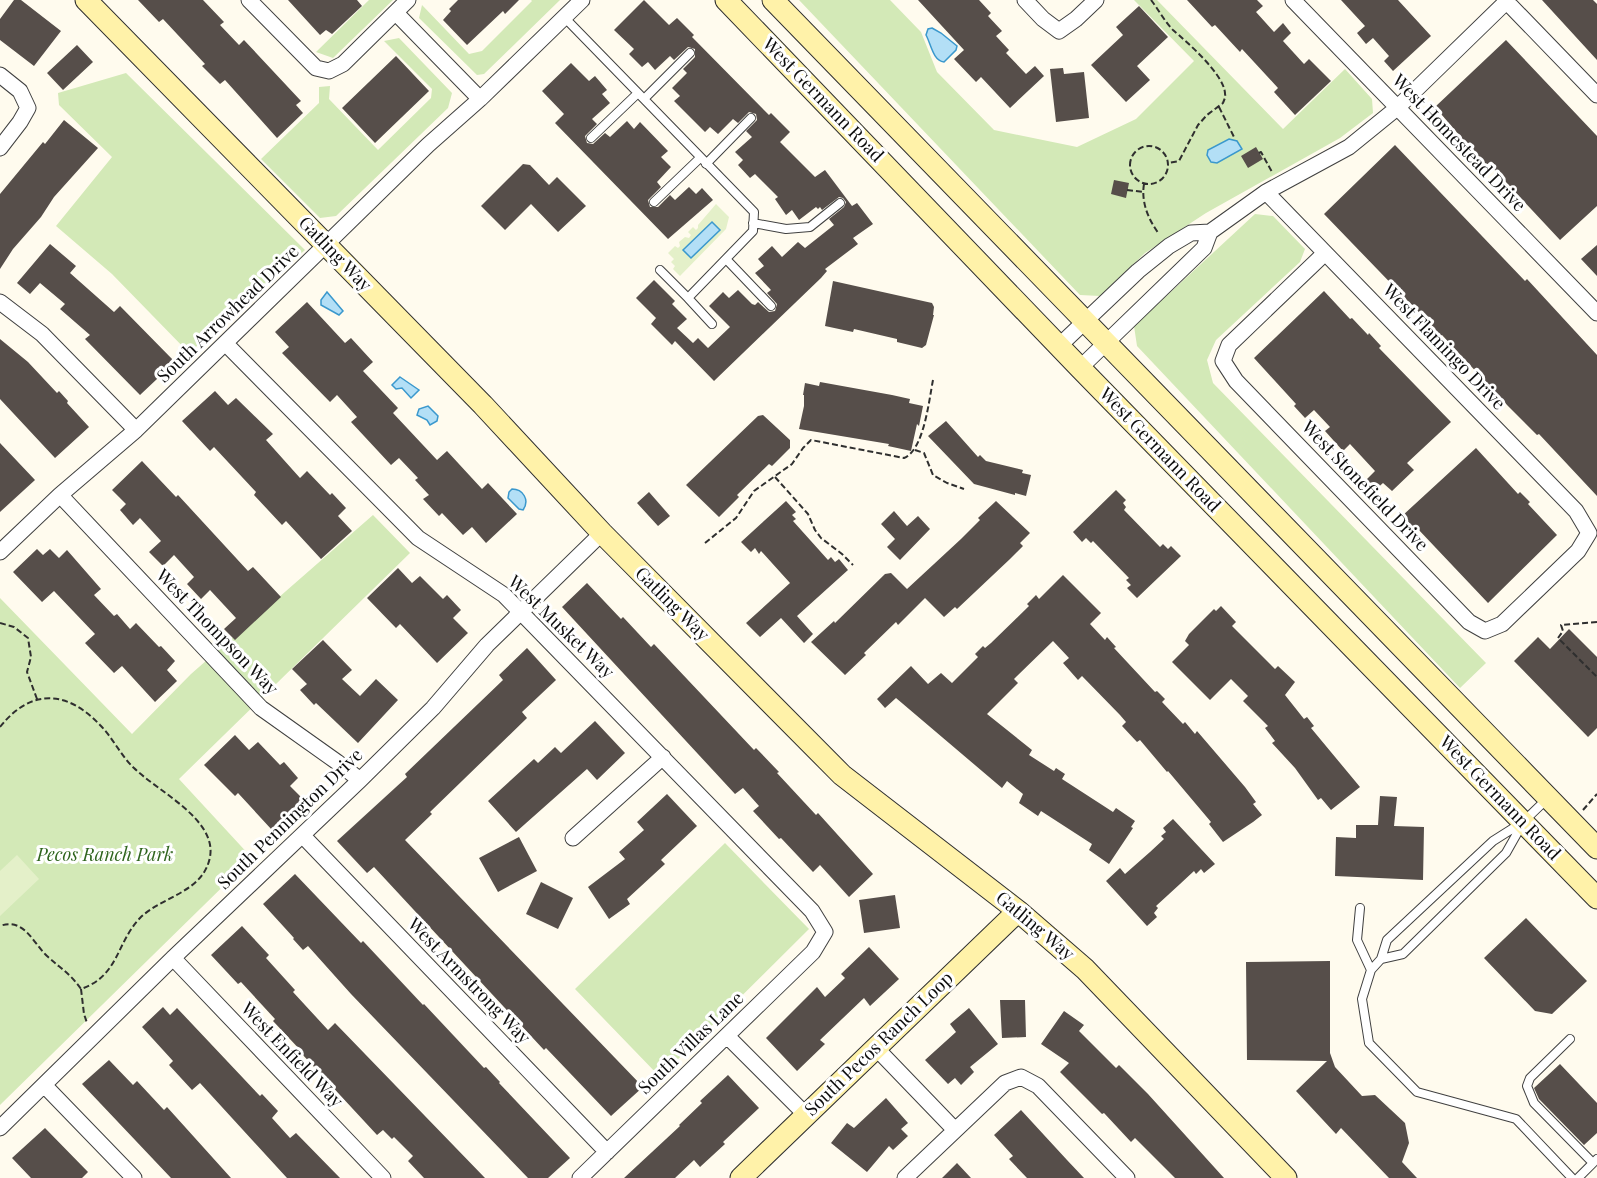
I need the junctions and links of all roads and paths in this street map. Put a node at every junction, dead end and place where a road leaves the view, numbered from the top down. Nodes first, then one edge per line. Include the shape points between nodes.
1 (86, 0) edge
2 (249, 0) edge
3 (408, 0) edge
4 (582, 0) edge
5 (726, 0) edge
6 (773, 0) edge
7 (1025, 0) edge
8 (1095, 0) edge
9 (1151, 0) edge
10 (1293, 0) edge
11 (1507, 1) edge
12 (396, 13) junction
13 (564, 17) junction
14 (690, 53) dead end
15 (0, 75) edge
16 (1597, 95) edge
17 (641, 96) junction
18 (480, 99) junction
19 (1219, 106) junction
20 (1397, 108) junction
21 (752, 118) dead end
22 (1234, 137) dead end
23 (591, 138) dead end
24 (0, 148) edge
25 (1260, 153) dead end
26 (703, 161) junction
27 (1168, 163) junction
28 (1144, 184) junction
29 (1272, 189) junction
30 (1127, 190) dead end
31 (1143, 192) junction
32 (654, 202) dead end
33 (840, 203) dead end
34 (753, 223) junction
35 (1210, 232) junction
36 (327, 245) junction
37 (1169, 246) junction
38 (1325, 253) junction
39 (726, 259) junction
40 (660, 270) dead end
41 (688, 298) junction
42 (0, 302) edge
43 (771, 306) dead end
44 (1597, 313) edge
45 (1085, 321) junction
46 (712, 324) dead end
47 (1106, 342) junction
48 (226, 344) junction
49 (1059, 346) junction
50 (1080, 368) junction
51 (933, 380) dead end
52 (136, 430) junction
53 (915, 450) junction
54 (776, 477) junction
55 (964, 489) dead end
56 (60, 495) junction
57 (602, 533) junction
58 (705, 543) dead end
59 (0, 551) edge
60 (853, 565) dead end
61 (522, 612) junction
62 (1597, 622) edge
63 (0, 623) edge
64 (1485, 631) joint
65 (1597, 677) edge
66 (37, 699) junction
67 (0, 726) edge
68 (663, 757) junction
69 (360, 780) junction
70 (1548, 798) junction
71 (1523, 822) junction
72 (303, 836) junction
73 (573, 838) dead end
74 (1597, 848) edge
75 (1597, 898) edge
76 (1360, 908) dead end
77 (1018, 911) junction
78 (0, 926) edge
79 (825, 932) joint
80 (173, 958) junction
81 (1381, 959) junction
82 (1371, 970) junction
83 (81, 989) junction
84 (81, 1030) dead end
85 (727, 1036) junction
86 (1570, 1039) dead end
87 (876, 1048) junction
88 (44, 1085) junction
89 (805, 1114) junction
90 (0, 1128) edge
91 (955, 1130) junction
92 (606, 1152) junction
93 (1595, 1161) edge
94 (1283, 1177) edge
95 (134, 1178) edge
96 (383, 1178) edge
97 (580, 1178) edge
98 (741, 1178) edge
99 (905, 1178) edge
100 (1127, 1178) edge
101 (1572, 1178) edge
102 (1578, 1178) edge

1 - 36 main road, Gatling Way
2 - 12 street via 316,68 329,71 344,64
3 - 12 street
4 - 13 street, South Arrowhead Drive
5 - 49 main road, West Germann Road
6 - 45 main road, West Germann Road
7 - 8 street via 1059,31
9 - 19 path via 1222,83 1226,94
10 - 20 street, West Homestead Drive
11 - 16 street
11 - 20 street
12 - 18 street
13 - 17 lane
13 - 18 street, South Arrowhead Drive
14 - 17 lane
15 - 24 street via 20,91 28,108
17 - 23 lane
17 - 26 lane
18 - 36 street, South Arrowhead Drive
19 - 22 path
19 - 27 path via 1198,125 1179,161
20 - 29 street via 1349,147
20 - 44 street, West Homestead Drive
21 - 26 lane
25 - 29 path via 1266,160
26 - 32 lane
26 - 34 lane via 754,212
27 - 28 path via 1162,180
27 - 28 path via 1155,147 1147,146 1133,153 1130,169
28 - 31 path
29 - 35 street
29 - 38 street, West Flamingo Drive
30 - 31 path
31 - 37 path via 1146,214
33 - 34 lane via 810,227 786,229
34 - 39 lane via 753,231
35 - 37 street via 1191,233
35 - 47 street via 1204,248
36 - 48 street, South Arrowhead Drive
36 - 57 main road, Gatling Way
37 - 45 street
38 - 64 street, West Stonefield Drive via 1229,345 1223,361 1236,381 1469,622
38 - 64 street, West Flamingo Drive via 1576,511 1589,533 1578,551 1502,624
39 - 41 lane
39 - 43 lane
40 - 41 lane
41 - 46 lane
42 - 52 street via 42,334
45 - 47 main road, West Germann Road
45 - 49 street
47 - 50 street
47 - 70 main road, West Germann Road
48 - 52 street, South Arrowhead Drive
48 - 61 street, West Musket Way via 418,538 504,595
49 - 50 main road, West Germann Road
50 - 71 main road, West Germann Road
51 - 53 path
52 - 56 street, South Arrowhead Drive
53 - 54 path via 904,458 811,440
53 - 55 path via 924,453 933,475
54 - 58 path via 754,491 736,518
54 - 60 path via 808,514 821,538
56 - 59 street, South Arrowhead Drive
56 - 69 street, West Thompson Way via 261,708
57 - 61 street, South Pennington Drive
57 - 77 main road, Gatling Way via 842,775
61 - 68 street, West Musket Way
61 - 69 street, South Pennington Drive
62 - 65 path via 1561,625 1563,631 1558,638
63 - 66 path via 14,627 28,638 31,657 27,672
66 - 67 path via 15,711
66 - 83 path via 59,699 91,716 135,769 186,809 211,845 206,868 194,884 142,916 101,979
68 - 73 street
68 - 79 street, West Musket Way via 812,911
69 - 72 street, South Pennington Drive
70 - 71 lane
70 - 74 main road, West Germann Road
71 - 75 main road, West Germann Road
71 - 81 lane via 1493,841 1387,940
71 - 81 lane via 1506,854 1485,875 1403,954
72 - 80 street, South Pennington Drive
72 - 92 street, West Armstrong Way
76 - 82 lane via 1358,940
77 - 87 main road, South Pecos Ranch Loop
77 - 94 main road, Gatling Way via 1085,969
78 - 83 path via 11,923 24,929
79 - 85 street, South Villas Lane via 813,952
80 - 88 street, South Pennington Drive
80 - 96 street, West Enfield Way
81 - 82 lane
82 - 101 lane via 1362,999 1369,1043 1417,1092 1516,1119
83 - 84 path via 87,1023
85 - 89 street
85 - 92 street, South Villas Lane
86 - 93 lane via 1530,1078 1527,1086 1534,1103
87 - 89 main road, South Pecos Ranch Loop
87 - 91 street
88 - 90 street, South Pennington Drive
88 - 95 street
89 - 98 main road, South Pecos Ranch Loop
91 - 99 street
91 - 100 street via 1005,1083 1021,1077 1038,1086
92 - 97 street, South Villas Lane
93 - 102 lane

